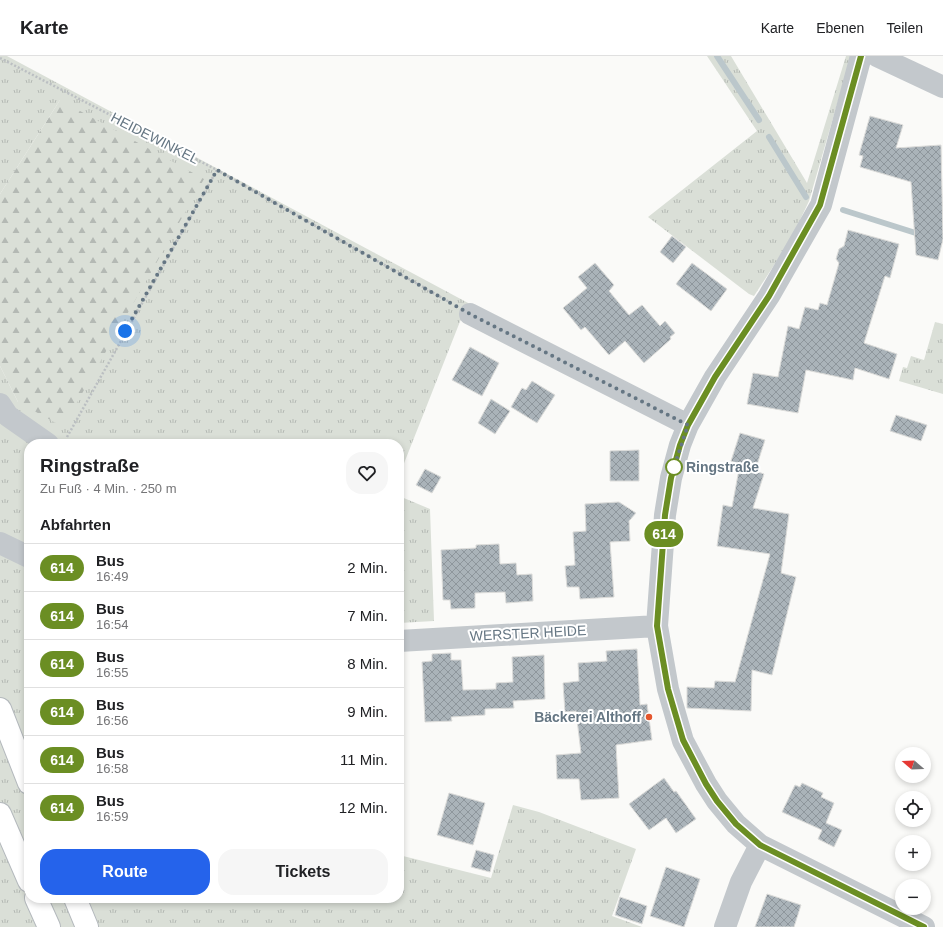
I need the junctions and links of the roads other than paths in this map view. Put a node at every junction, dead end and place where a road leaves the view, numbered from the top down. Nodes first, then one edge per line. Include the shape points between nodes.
1 (861, 56) edge
2 (877, 56) edge
3 (943, 87) edge
4 (470, 314) road end
5 (0, 404) edge
6 (688, 425) junction
7 (41, 439) edge
8 (657, 626) junction
9 (404, 641) edge
10 (0, 709) edge
11 (24, 771) edge
12 (0, 814) edge
13 (760, 845) junction
14 (24, 869) edge
15 (38, 903) edge
16 (77, 903) edge
17 (49, 927) edge
18 (87, 927) edge
19 (725, 927) edge
20 (924, 927) edge

1 - 6 street via 820,205 769,296 715,377
2 - 3 street
4 - 6 street
5 - 7 street via 8,416
6 - 8 street via 671,478 665,515
8 - 9 street, WERSTER HEIDE
8 - 13 street via 668,689 692,761 717,801 736,824
10 - 11 highway
12 - 14 highway
13 - 19 street via 741,882
13 - 20 street
15 - 17 highway
16 - 18 highway

